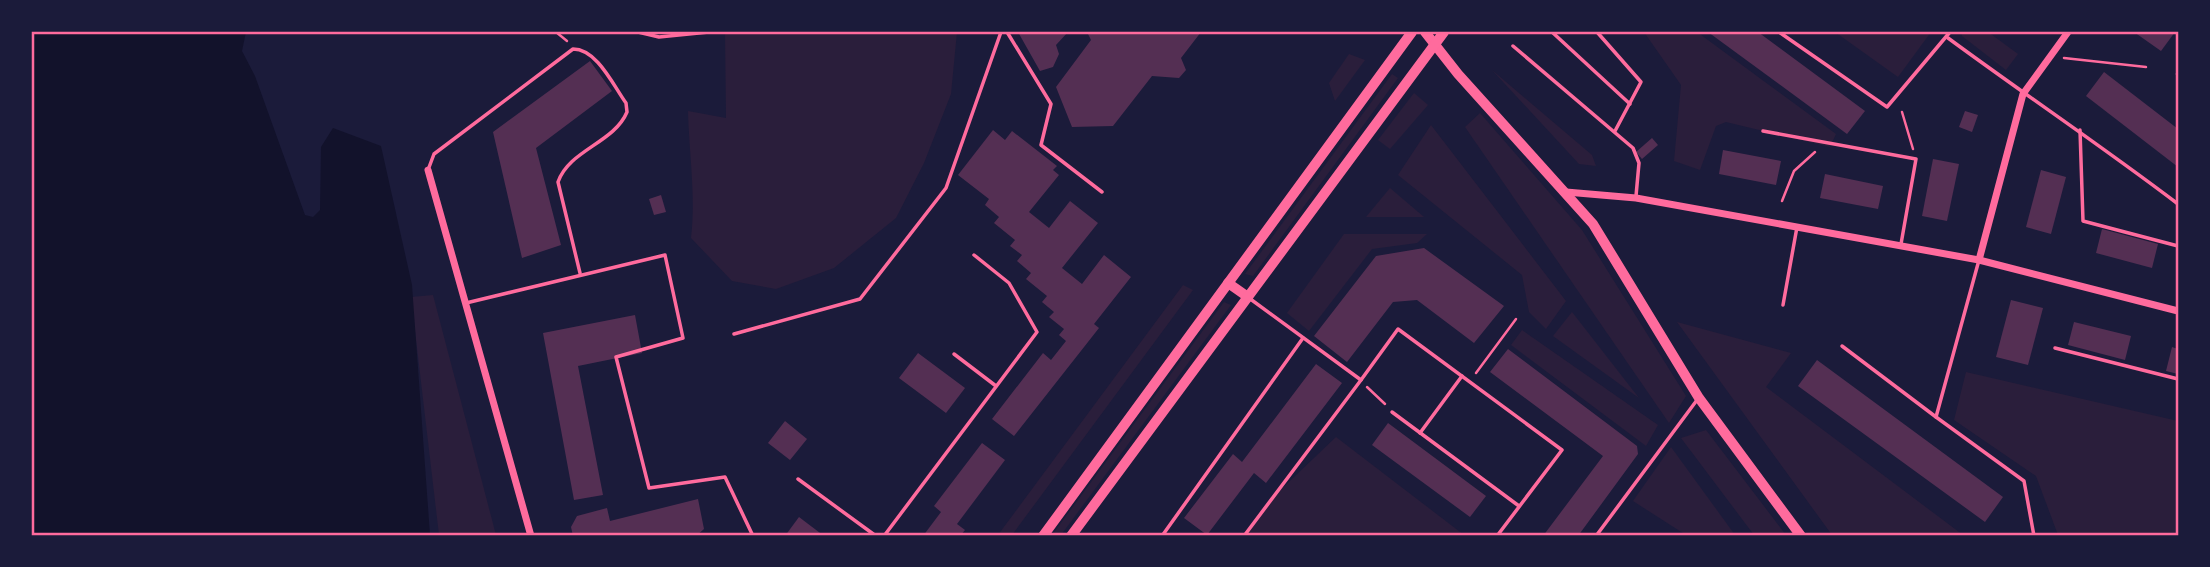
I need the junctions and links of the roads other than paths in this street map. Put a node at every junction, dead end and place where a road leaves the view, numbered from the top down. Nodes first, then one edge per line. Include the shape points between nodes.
1 (638, 32) edge
2 (709, 32) edge
3 (1001, 32) edge
4 (1007, 32) edge
5 (1412, 32) edge
6 (1425, 32) edge
7 (1444, 32) edge
8 (1552, 32) edge
9 (1597, 32) edge
10 (1779, 32) edge
11 (1950, 32) edge
12 (2068, 32) edge
13 (1948, 38) junction
14 (1434, 44) junction
15 (1513, 46) dead end
16 (2023, 94) junction
17 (1630, 104) junction
18 (2080, 130) junction
19 (1615, 131) junction
20 (1763, 131) dead end
21 (428, 170) joint
22 (1102, 192) dead end
23 (1566, 192) junction
24 (1636, 198) junction
25 (2179, 204) edge
26 (1797, 228) junction
27 (1900, 246) junction
28 (2179, 246) edge
29 (974, 255) dead end
30 (1979, 260) junction
31 (580, 274) junction
32 (1228, 283) junction
33 (1248, 297) junction
34 (466, 303) junction
35 (1783, 305) dead end
36 (2179, 311) edge
37 (734, 334) dead end
38 (1304, 337) junction
39 (1842, 346) dead end
40 (2055, 348) dead end
41 (954, 354) dead end
42 (1462, 376) junction
43 (2179, 379) edge
44 (1361, 380) junction
45 (996, 386) junction
46 (1699, 398) junction
47 (1392, 412) road end
48 (1936, 417) junction
49 (1420, 433) junction
50 (798, 479) dead end
51 (1519, 506) junction
52 (531, 536) edge
53 (753, 536) edge
54 (876, 536) edge
55 (884, 536) edge
56 (1043, 536) edge
57 (1071, 536) edge
58 (1162, 536) edge
59 (1244, 536) edge
60 (1497, 536) edge
61 (1596, 536) edge
62 (1801, 536) edge
63 (2034, 536) edge

1 - 2 lane via 659,37
3 - 37 lane via 946,188 860,299
4 - 22 lane via 1051,104 1041,145
5 - 32 street
6 - 14 street
7 - 14 street
8 - 17 lane
9 - 17 lane via 1641,82
10 - 13 lane via 1887,107
11 - 13 lane
12 - 16 street
13 - 16 lane
14 - 23 street
14 - 33 street
15 - 19 lane
16 - 18 lane
16 - 30 street
17 - 19 lane
18 - 25 lane
18 - 28 lane via 2083,221
19 - 24 lane via 1633,148 1639,163
20 - 27 lane via 1916,159
21 - 31 lane via 434,154 573,49 591,55 626,103 627,112 624,120 568,166 558,182
21 - 34 street
23 - 24 street
23 - 46 street via 1616,257
24 - 26 street
26 - 27 street
26 - 35 lane
27 - 30 street
29 - 45 lane via 1009,283 1037,332
30 - 36 street
30 - 48 lane
31 - 34 lane
31 - 53 lane via 665,256 683,338 616,357 649,488 725,477
32 - 33 street
32 - 56 street
33 - 38 lane
33 - 57 street
34 - 52 street
38 - 44 lane
38 - 58 lane
39 - 48 lane
40 - 43 lane
41 - 45 lane
42 - 44 lane via 1398,329
42 - 49 lane
42 - 51 lane via 1562,450
44 - 59 lane
45 - 55 lane
46 - 61 lane
46 - 62 street
47 - 49 lane
48 - 63 lane via 2024,481
49 - 51 lane
50 - 54 lane
51 - 60 lane

